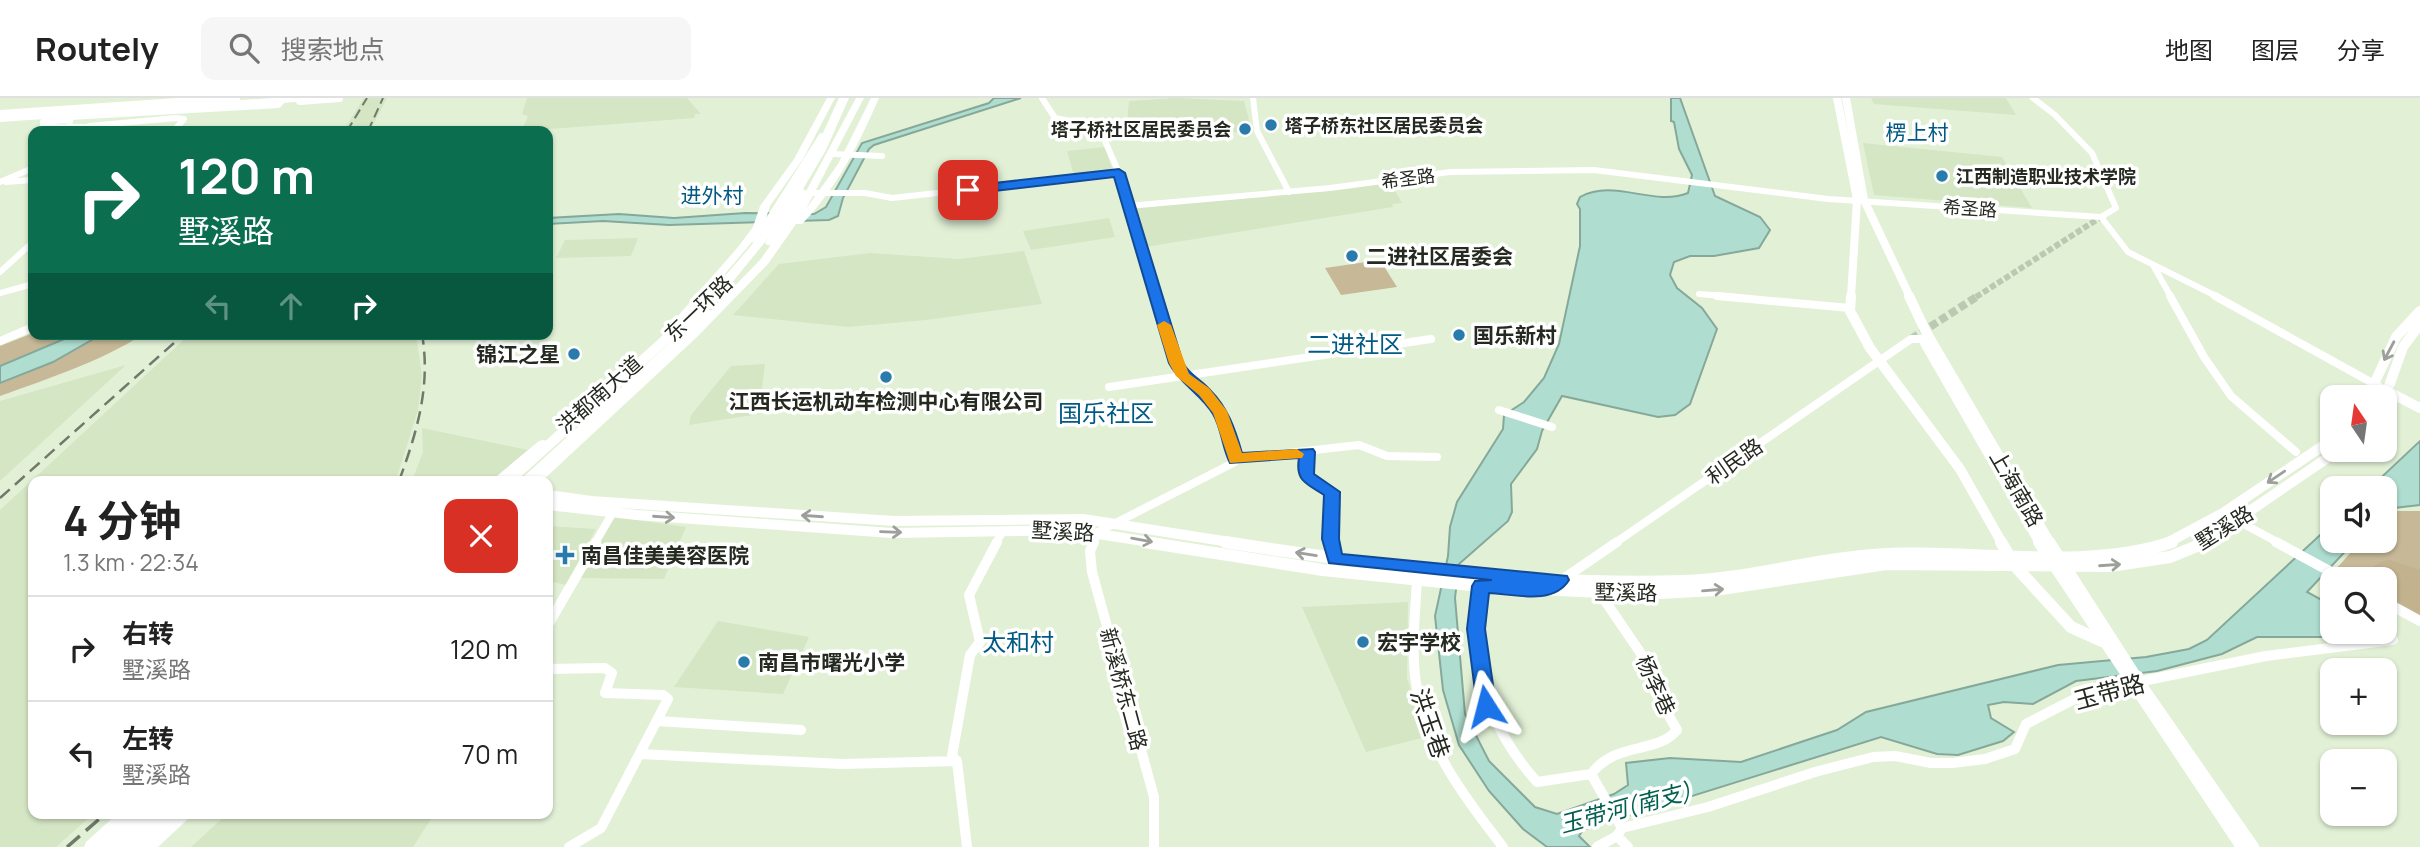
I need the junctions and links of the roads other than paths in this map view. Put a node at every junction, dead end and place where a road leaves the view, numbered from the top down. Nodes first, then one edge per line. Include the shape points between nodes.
1 (187, 98) edge
2 (236, 98) edge
3 (312, 98) edge
4 (339, 98) edge
5 (838, 98) edge
6 (852, 98) edge
7 (860, 98) edge
8 (868, 98) edge
9 (875, 98) edge
10 (1042, 98) edge
11 (1252, 98) edge
12 (1838, 98) edge
13 (1846, 98) edge
14 (2033, 98) edge
15 (276, 101) edge
16 (71, 112) junction
17 (22, 116) junction
18 (2, 117) edge
19 (42, 117) junction
20 (46, 126) edge
21 (89, 126) edge
22 (178, 126) edge
23 (833, 154) junction
24 (882, 156) dead end
25 (28, 170) edge
26 (1119, 173) junction
27 (28, 174) edge
28 (13, 176) junction
29 (28, 180) edge
30 (0, 182) edge
31 (1289, 192) junction
32 (811, 193) junction
33 (1861, 201) junction
34 (1128, 206) junction
35 (802, 208) joint
36 (2101, 217) junction
37 (762, 226) junction
38 (791, 229) junction
39 (28, 247) edge
40 (2153, 265) junction
41 (0, 272) edge
42 (28, 285) edge
43 (0, 293) edge
44 (1699, 294) dead end
45 (1850, 308) junction
46 (2420, 311) edge
47 (2420, 324) edge
48 (28, 329) edge
49 (683, 338) junction
50 (1431, 338) dead end
51 (1923, 339) junction
52 (0, 341) edge
53 (655, 349) junction
54 (1880, 360) junction
55 (1183, 376) junction
56 (2373, 383) junction
57 (2375, 385) edge
58 (2389, 385) edge
59 (1109, 387) dead end
60 (2398, 399) edge
61 (2420, 408) edge
62 (1499, 410) dead end
63 (1552, 427) dead end
64 (2320, 447) edge
65 (1307, 452) junction
66 (2296, 452) dead end
67 (1437, 457) dead end
68 (1235, 459) junction
69 (2322, 462) edge
70 (508, 476) edge
71 (508, 476) edge
72 (531, 476) edge
73 (540, 476) edge
74 (553, 496) edge
75 (553, 506) edge
76 (613, 512) junction
77 (2238, 521) junction
78 (1117, 523) junction
79 (1003, 531) junction
80 (1098, 532) junction
81 (1335, 559) junction
82 (2012, 561) junction
83 (2055, 561) junction
84 (2321, 567) edge
85 (1338, 572) junction
86 (1560, 580) junction
87 (1417, 581) junction
88 (1477, 586) junction
89 (1546, 590) junction
90 (1599, 592) junction
91 (2397, 609) edge
92 (553, 616) edge
93 (2420, 621) edge
94 (2107, 640) junction
95 (2361, 644) edge
96 (553, 669) edge
97 (2140, 691) junction
98 (657, 721) junction
99 (801, 730) dead end
100 (640, 754) junction
101 (957, 761) junction
102 (1591, 774) junction
103 (123, 819) edge
104 (139, 819) edge
105 (160, 819) edge
106 (168, 819) edge
107 (177, 819) edge
108 (1619, 829) junction
109 (92, 847) edge
110 (108, 847) edge
111 (129, 847) edge
112 (137, 847) edge
113 (147, 847) edge
114 (569, 847) edge
115 (967, 847) edge
116 (1154, 847) edge
117 (1503, 847) edge
118 (1597, 847) edge
119 (1628, 847) edge
120 (2242, 847) edge
121 (2253, 847) edge

1 - 16 street
2 - 16 street
3 - 17 main road
4 - 16 street
5 - 37 main road
5 - 37 main road, 洪都南大道 via 812,155
5 - 37 main road via 822,115 765,206
5 - 53 highway, 东一环路 via 820,149 748,258
6 - 49 highway, 东一环路 via 818,169 783,227
7 - 23 main road, 洪都南大道
8 - 38 main road
9 - 38 main road via 815,207
10 - 26 street via 1055,118 1101,132
11 - 31 street via 1257,131
12 - 33 street, 上海南路
13 - 33 street, 上海南路
14 - 36 street via 2092,153 2116,208
15 - 16 street
15 - 17 main road
16 - 19 street
17 - 18 main road
17 - 19 street
18 - 19 street
19 - 20 street
21 - 22 street via 184,119
23 - 24 street
23 - 32 main road, 洪都南大道
25 - 28 street
26 - 32 street via 892,198
26 - 34 street
27 - 28 street
28 - 30 street
29 - 30 street
31 - 33 street, 希圣路 via 1450,172 1594,170
31 - 34 street, 希圣路
32 - 35 main road, 洪都南大道
33 - 36 street, 希圣路
33 - 45 street, 上海南路
33 - 51 street, 上海南路
33 - 83 street, 上海南路 via 1926,332
34 - 55 street
35 - 38 main road, 洪都南大道
36 - 40 street via 2128,252
37 - 53 main road
37 - 70 main road, 洪都南大道 via 744,258 688,316
38 - 49 main road via 756,278
38 - 73 main road, 洪都南大道 via 693,335
39 - 41 street
40 - 56 street
40 - 66 street via 2231,396
42 - 43 street
44 - 45 street
45 - 54 street, 上海南路
46 -> 56 street via 2393,344
47 - 58 street via 2403,347
48 - 52 street
49 - 72 highway, 东一环路
50 - 55 street
51 - 54 street, 利民路 via 1911,339
51 - 83 street, 上海南路
53 - 71 highway, 东一环路
54 - 82 street, 上海南路 via 1960,469
54 - 86 street, 利民路
55 - 59 street
55 - 68 street via 1204,391 1219,411
56 - 57 street
60 - 61 street
62 - 63 street
64 -> 83 street, 墅溪路 via 2179,539
65 - 67 street via 1359,445 1387,456
65 - 68 street
65 - 81 street via 1308,477 1332,492
68 - 78 street via 1227,468
69 - 77 street, 墅溪路
78 -> 74 street, 墅溪路 via 1072,519 894,521
75 - 76 street, 墅溪路
76 -> 79 street, 墅溪路 via 892,533
76 - 92 street
83 -> 77 street, 墅溪路 via 2110,566 2170,557 2208,541
77 - 84 street
78 - 80 street
81 -> 78 street, 墅溪路
79 - 80 street, 墅溪路
79 - 101 street via 969,595 980,642 970,656 952,756
80 -> 85 street, 墅溪路
80 - 116 street, 新溪桥东二路 via 1090,551 1092,572 1154,797
81 - 85 street
81 - 86 street, 墅溪路
82 - 83 street, 墅溪路
82 - 86 street, 墅溪路 via 1886,554 1685,581
90 -> 82 street, 墅溪路 via 1715,590 1886,564
82 - 94 street, 上海南路 via 2071,627
83 - 94 street, 上海南路
85 - 87 street, 墅溪路
86 - 89 street, 利民路
87 - 88 street, 墅溪路
87 - 117 street, 洪玉巷 via 1413,643 1420,708 1460,792
88 - 89 street, 墅溪路
88 - 102 street via 1477,643 1486,706 1496,728 1537,782
89 - 90 street, 墅溪路
90 - 102 street, 杨李巷 via 1640,650 1653,688 1677,730 1668,741 1608,757
91 - 93 street
94 - 97 street, 上海南路
95 - 108 street, 玉带路 via 2266,656 2088,692 2026,724 2015,749 2003,754 1952,763 1876,756
96 - 98 street via 605,668 612,673 605,693 667,696
97 - 120 street, 上海南路
97 - 121 street, 上海南路
98 - 99 street
98 - 100 street
100 - 101 street via 842,764
100 - 114 street via 601,828
101 - 115 street
102 - 108 street
103 - 109 main road
104 - 110 highway
105 - 111 highway
106 - 112 main road
107 - 113 main road
108 - 118 street
108 - 119 street

